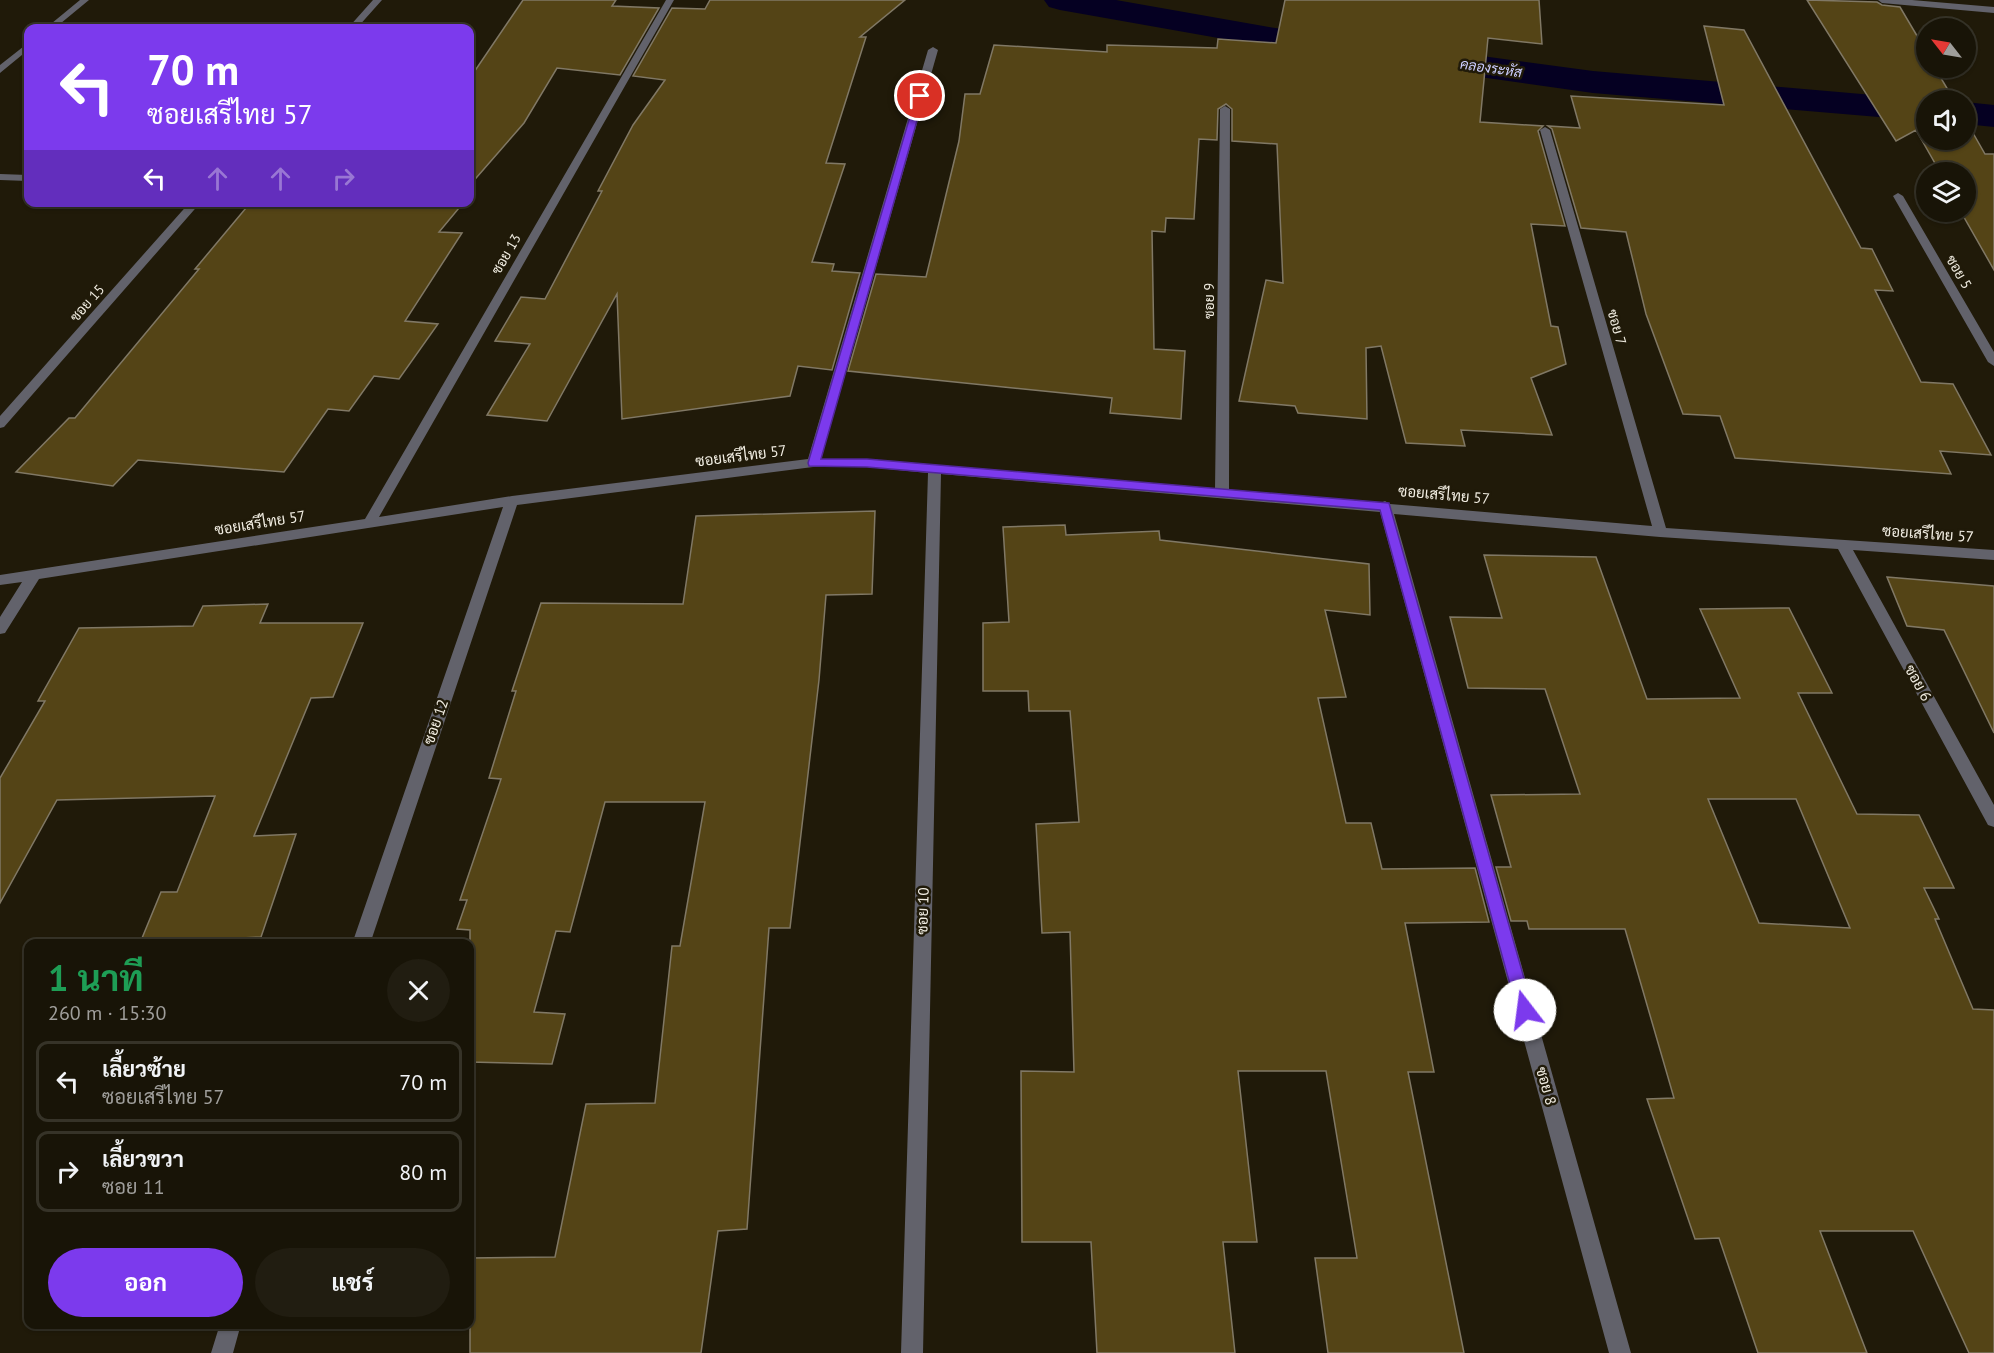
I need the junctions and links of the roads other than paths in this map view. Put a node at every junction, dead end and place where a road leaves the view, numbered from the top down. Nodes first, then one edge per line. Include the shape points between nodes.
1 (85, 0) edge
2 (378, 0) edge
3 (670, 0) edge
4 (1882, 0) edge
5 (1994, 10) edge
6 (55, 24) edge
7 (356, 24) edge
8 (24, 49) edge
9 (933, 50) dead end
10 (0, 70) edge
11 (1225, 109) dead end
12 (1545, 130) dead end
13 (0, 177) edge
14 (24, 178) edge
15 (1898, 196) dead end
16 (192, 207) edge
17 (1994, 362) edge
18 (0, 424) edge
19 (813, 463) junction
20 (935, 469) junction
21 (1222, 493) junction
22 (512, 501) junction
23 (1385, 506) junction
24 (369, 523) junction
25 (1660, 532) junction
26 (1843, 544) junction
27 (1994, 555) edge
28 (34, 575) junction
29 (0, 580) edge
30 (0, 629) edge
31 (1994, 820) edge
32 (363, 939) edge
33 (229, 1329) edge
34 (222, 1353) edge
35 (912, 1353) edge
36 (1620, 1353) edge

1 - 6 street
2 - 7 street
3 - 24 street, ซอย 13
4 - 5 street
8 - 10 street
9 - 19 street
11 - 21 street, ซอย 9
12 - 25 street, ซอย 7
13 - 14 street
15 - 17 street, ซอย 5
16 - 18 street, ซอย 15
19 - 20 street, ซอยเสรีไทย 57
19 - 22 street, ซอยเสรีไทย 57
20 - 21 street, ซอยเสรีไทย 57
20 - 35 street, ซอย 10
21 - 23 street, ซอยเสรีไทย 57
22 - 24 street, ซอยเสรีไทย 57
22 - 32 street, ซอย 12
23 - 25 street, ซอยเสรีไทย 57
23 - 36 street, ซอย 8
24 - 28 street, ซอยเสรีไทย 57
25 - 26 street, ซอยเสรีไทย 57
26 - 27 street, ซอยเสรีไทย 57
26 - 31 street, ซอย 6
28 - 29 street, ซอยเสรีไทย 57
28 - 30 street
33 - 34 street

